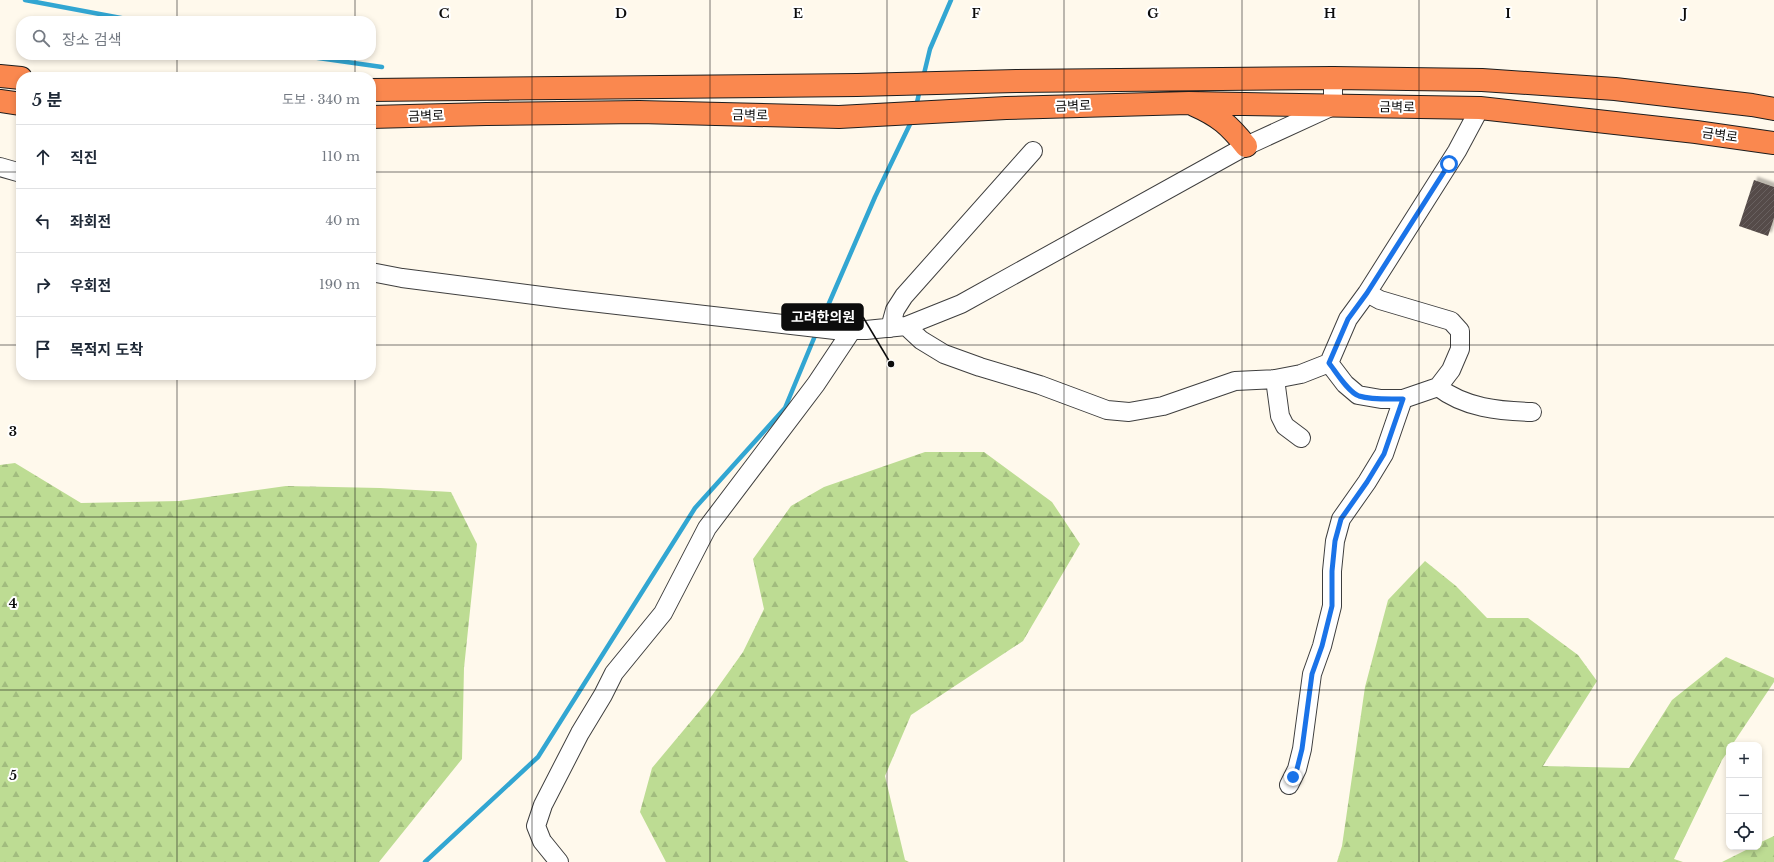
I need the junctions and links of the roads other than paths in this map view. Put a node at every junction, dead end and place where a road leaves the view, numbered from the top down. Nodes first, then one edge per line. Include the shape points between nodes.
1 (0, 76) edge
2 (16, 78) edge
3 (1333, 78) junction
4 (376, 90) edge
5 (0, 101) edge
6 (16, 103) edge
7 (1189, 103) junction
8 (1333, 106) junction
9 (1480, 108) junction
10 (1774, 110) edge
11 (376, 118) edge
12 (1774, 143) edge
13 (1246, 146) junction
14 (1034, 151) dead end
15 (0, 166) edge
16 (16, 171) edge
17 (376, 273) edge
18 (1367, 293) junction
19 (898, 327) junction
20 (843, 330) junction
21 (1329, 363) junction
22 (1275, 379) junction
23 (1438, 387) junction
24 (1403, 399) junction
25 (1532, 412) dead end
26 (1301, 438) dead end
27 (1289, 785) dead end
28 (559, 862) edge

1 - 2 highway
3 - 4 highway, 금벽로
3 - 8 street
3 - 10 highway, 금벽로 via 1482,80 1615,89 1752,105
5 - 6 highway
7 - 8 highway, 금벽로
7 - 11 highway, 금벽로 via 1006,108 839,117 638,112
7 - 13 highway via 1213,113 1232,129
8 - 9 highway, 금벽로
8 - 13 street
9 - 12 highway, 금벽로
9 - 18 street via 1457,151
13 - 19 street via 961,304
14 - 19 street via 904,296 895,310
15 - 16 street
17 - 20 street via 565,299
18 - 21 street via 1348,319
18 - 23 street via 1380,300 1451,321 1460,331 1460,349 1451,370
19 - 20 street
19 - 22 street via 944,354 1107,410 1129,412 1163,406 1235,381
20 - 28 street via 816,384 707,528 663,613 614,673 580,733 543,805 536,826 542,841
21 - 22 street via 1301,374
21 - 24 street via 1345,384 1358,395
22 - 26 street via 1280,416 1285,426
23 - 24 street
23 - 25 street via 1468,404 1503,411
24 - 27 street via 1384,454 1341,519 1335,541 1332,606 1312,674 1302,749 1297,769

